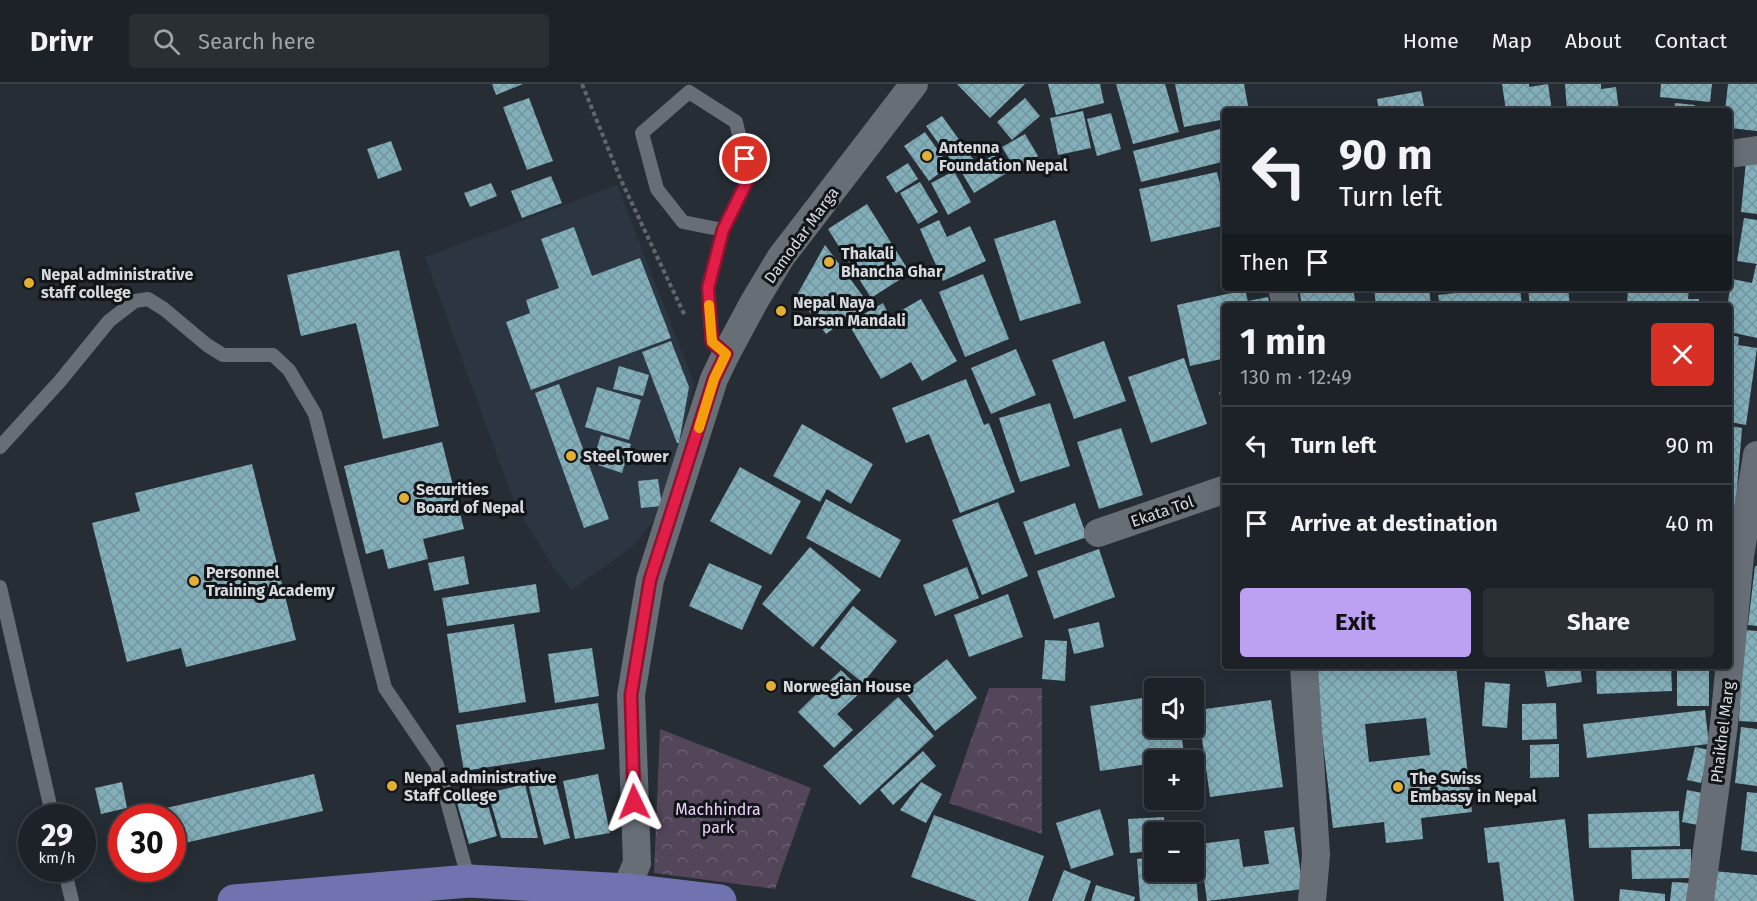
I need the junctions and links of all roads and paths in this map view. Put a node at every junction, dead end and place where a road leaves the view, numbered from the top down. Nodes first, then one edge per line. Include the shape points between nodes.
1 (582, 84) edge
2 (914, 84) edge
3 (1757, 150) edge
4 (1732, 154) edge
5 (723, 230) junction
6 (690, 327) dead end
7 (726, 354) junction
8 (0, 447) edge
9 (1757, 455) edge
10 (1222, 490) edge
11 (1098, 533) dead end
12 (0, 587) edge
13 (1732, 640) edge
14 (1304, 669) edge
15 (1729, 669) edge
16 (50, 804) edge
17 (67, 882) edge
18 (451, 889) edge
19 (624, 895) edge
20 (72, 901) edge
21 (234, 901) edge
22 (720, 901) edge
23 (1312, 901) edge
24 (1700, 901) edge

1 - 6 path via 620,178
2 - 7 street, Damodar Marga via 781,257
3 - 4 street
5 - 5 lane via 749,177 736,122 689,92 642,133 657,189 683,222
5 - 7 lane via 708,288 712,342
7 - 19 street, Damodar Marga via 714,379 650,580 631,695 637,863
8 - 18 lane via 109,321 135,301 148,299 223,355 273,355 289,369 315,414 385,688 437,765
9 - 13 street, Phaikhel Marg via 1740,556
10 - 11 street, Ekata Tol
12 - 16 lane
14 - 23 street via 1316,855
15 - 24 street, Phaikhel Marg
17 - 20 lane
18 - 19 main road
18 - 21 main road
19 - 22 main road

